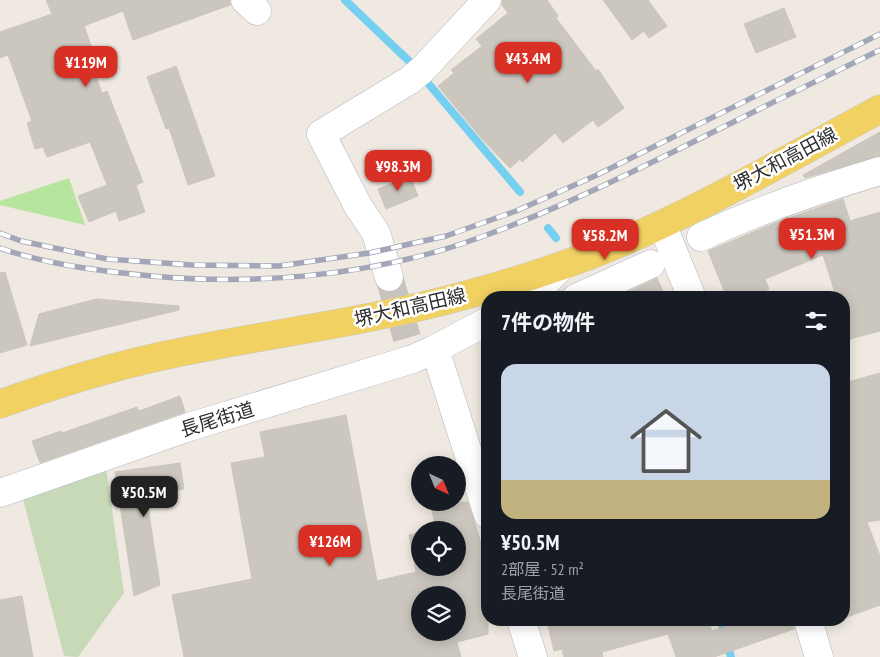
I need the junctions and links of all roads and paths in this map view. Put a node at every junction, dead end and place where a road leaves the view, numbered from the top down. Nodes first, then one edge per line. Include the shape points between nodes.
1 (473, 5) edge
2 (880, 108) edge
3 (880, 171) edge
4 (662, 224) junction
5 (701, 238) dead end
6 (651, 264) dead end
7 (562, 266) junction
8 (390, 277) tunnel mouth
9 (536, 291) edge
10 (591, 291) edge
11 (689, 291) edge
12 (481, 324) edge
13 (481, 339) edge
14 (423, 351) junction
15 (0, 404) edge
16 (0, 493) edge
17 (481, 497) edge
18 (523, 626) edge
19 (810, 626) edge
20 (533, 657) edge
21 (819, 657) edge

1 - 8 street via 416,75 322,134 358,206 376,233
2 - 4 main road, 堺大和高田線
3 - 5 street via 837,184
4 - 7 main road, 堺大和高田線
4 - 11 street
6 - 10 street
7 - 9 street
7 - 15 main road, 堺大和高田線 via 464,296 100,371
12 - 14 street
13 - 14 street, 長尾街道
14 - 16 street, 長尾街道
14 - 17 street
18 - 20 street
19 - 21 street

